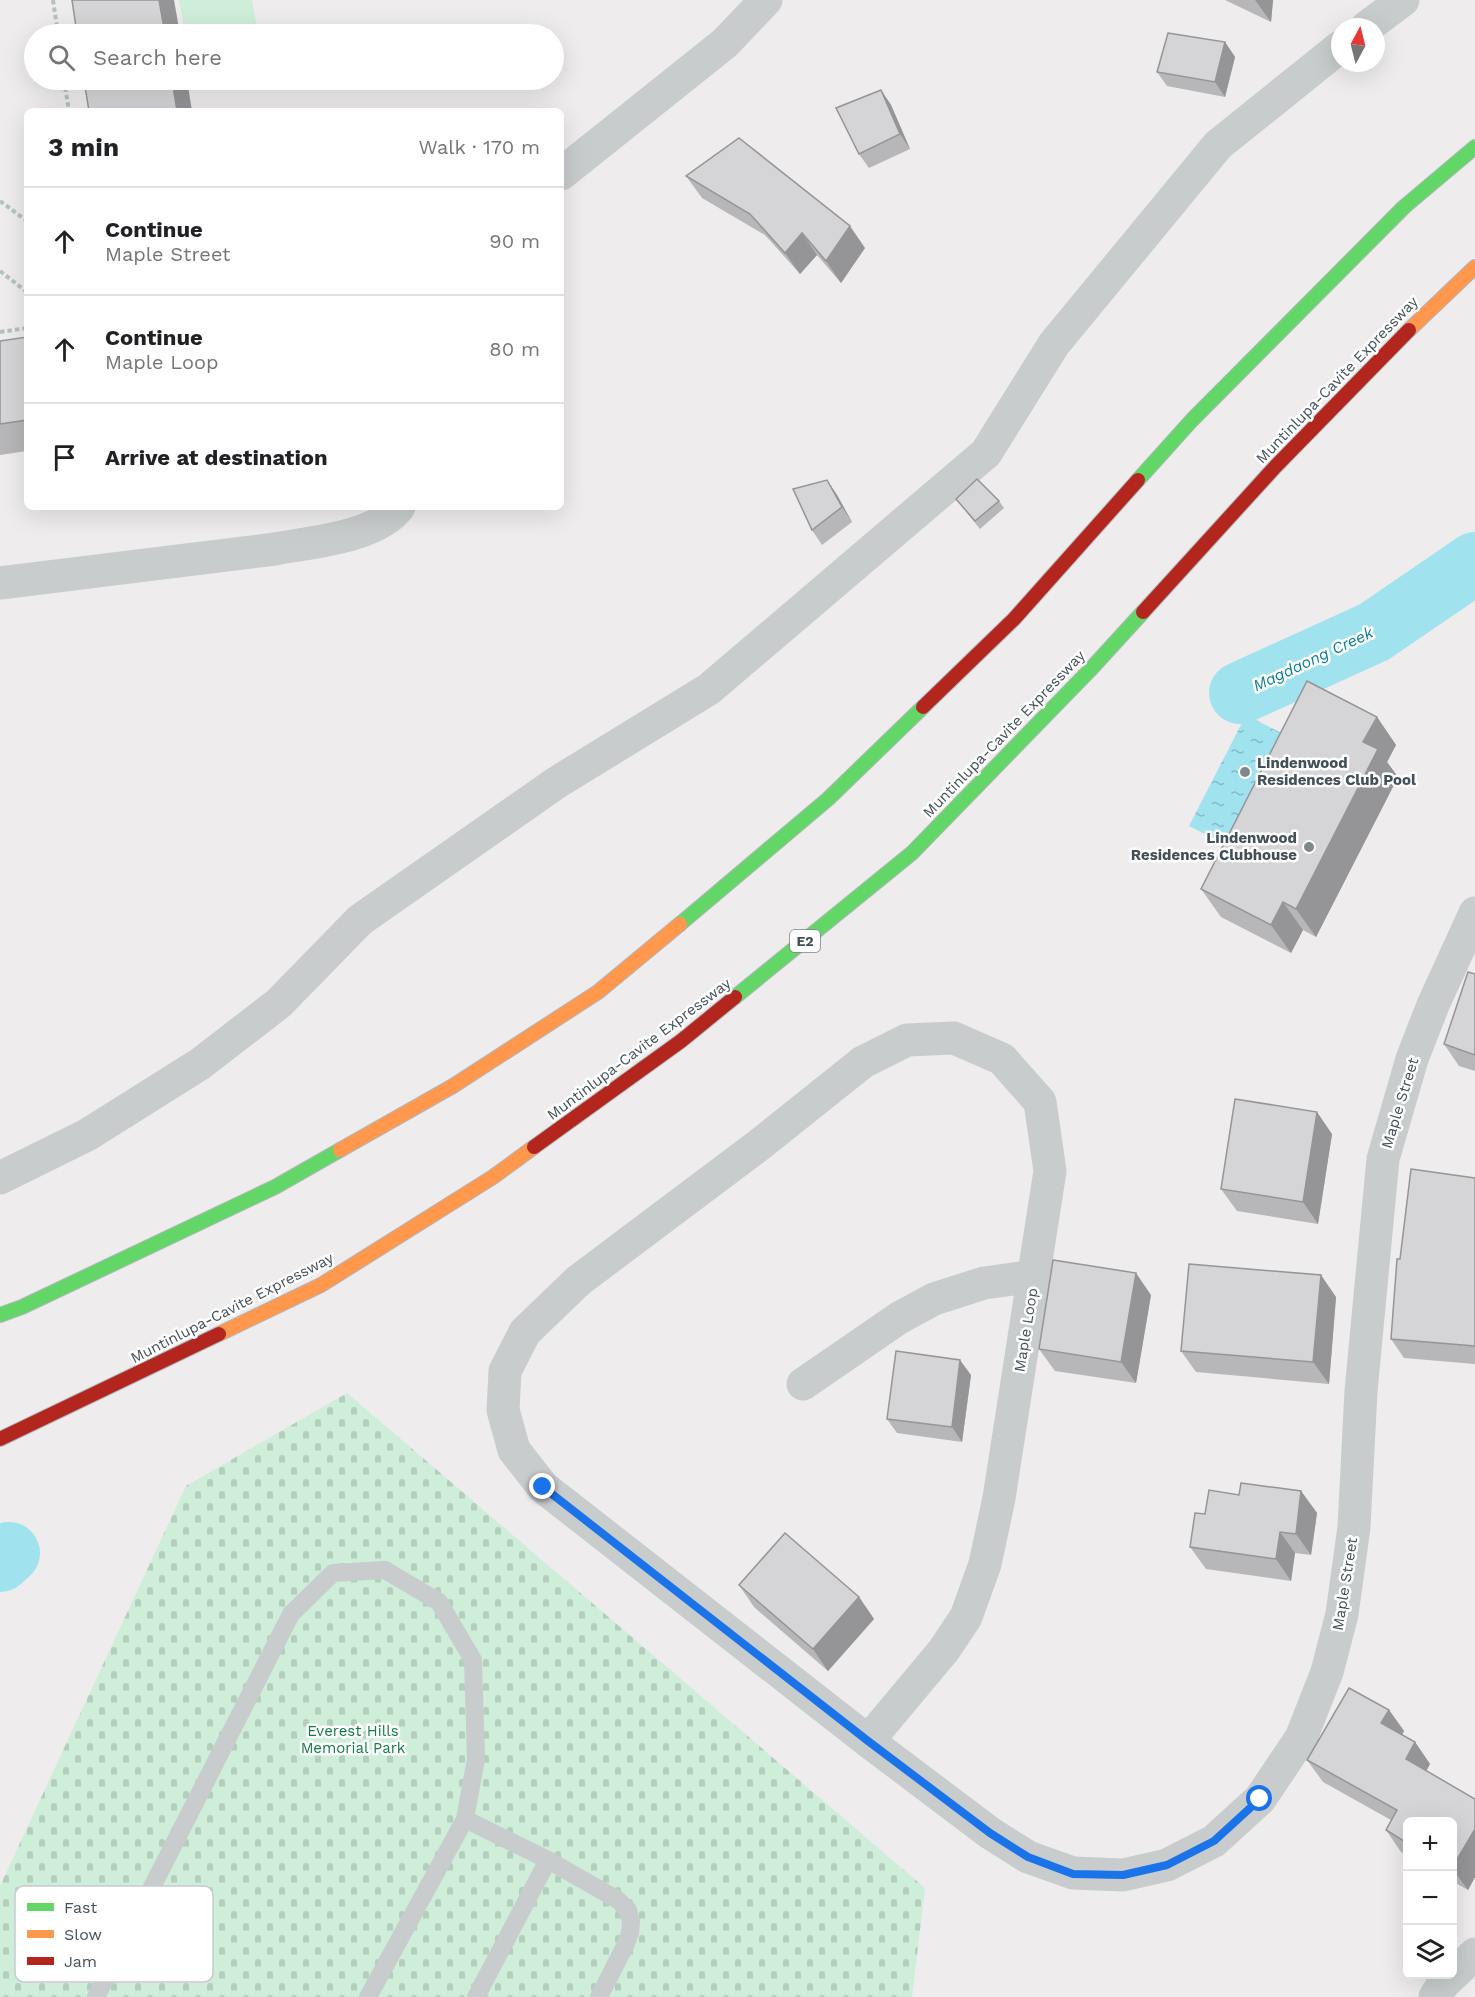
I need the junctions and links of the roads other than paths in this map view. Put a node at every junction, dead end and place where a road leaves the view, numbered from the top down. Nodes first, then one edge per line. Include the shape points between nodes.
1 (765, 0) edge
2 (1403, 0) edge
3 (1379, 18) edge
4 (1331, 54) edge
5 (1475, 147) edge
6 (564, 172) edge
7 (1475, 267) edge
8 (397, 510) edge
9 (0, 583) edge
10 (1475, 913) edge
11 (0, 1178) edge
12 (1035, 1276) junction
13 (0, 1315) edge
14 (803, 1384) dead end
15 (0, 1439) edge
16 (868, 1741) junction
17 (465, 1819) junction
18 (548, 1860) junction
19 (153, 1886) edge
20 (1475, 1954) edge
21 (104, 1982) edge
22 (96, 1997) edge
23 (368, 1997) edge
24 (476, 1997) edge
25 (599, 1997) edge
26 (1435, 1997) edge

1 - 6 street via 725,43
2 - 3 street
4 - 11 street via 1218,145 1054,344 986,453 709,689 556,783 360,920 279,1003 200,1064 87,1135
5 - 13 highway via 1404,207 1200,412 1014,619 828,799 598,992 453,1086 275,1187
7 - 15 highway, Muntinlupa-Cavite Expressway / E2 via 1275,467 1090,670 912,854 681,1041 493,1177 321,1284
8 - 9 street via 361,531 320,541
10 - 16 street, Maple Street via 1432,1005 1383,1159 1361,1391 1354,1527 1342,1614 1327,1672 1301,1738 1260,1799 1214,1841 1167,1865 1123,1875 1073,1874 1028,1857 990,1833
12 - 14 street via 984,1283 934,1299 899,1318
12 - 16 street, Maple Loop via 999,1498 981,1575 966,1617 944,1650
12 - 16 street, Maple Loop via 1050,1171 1040,1102 1002,1059 954,1038 907,1040 862,1062 578,1281 525,1332 505,1371 502,1410 514,1450 543,1487
17 - 18 lane
17 - 19 lane via 476,1758 474,1660 439,1602 385,1570 333,1573 291,1614
17 - 23 lane
18 - 24 lane
18 - 25 lane via 618,1900 628,1910 628,1940
20 - 26 street
21 - 22 lane

